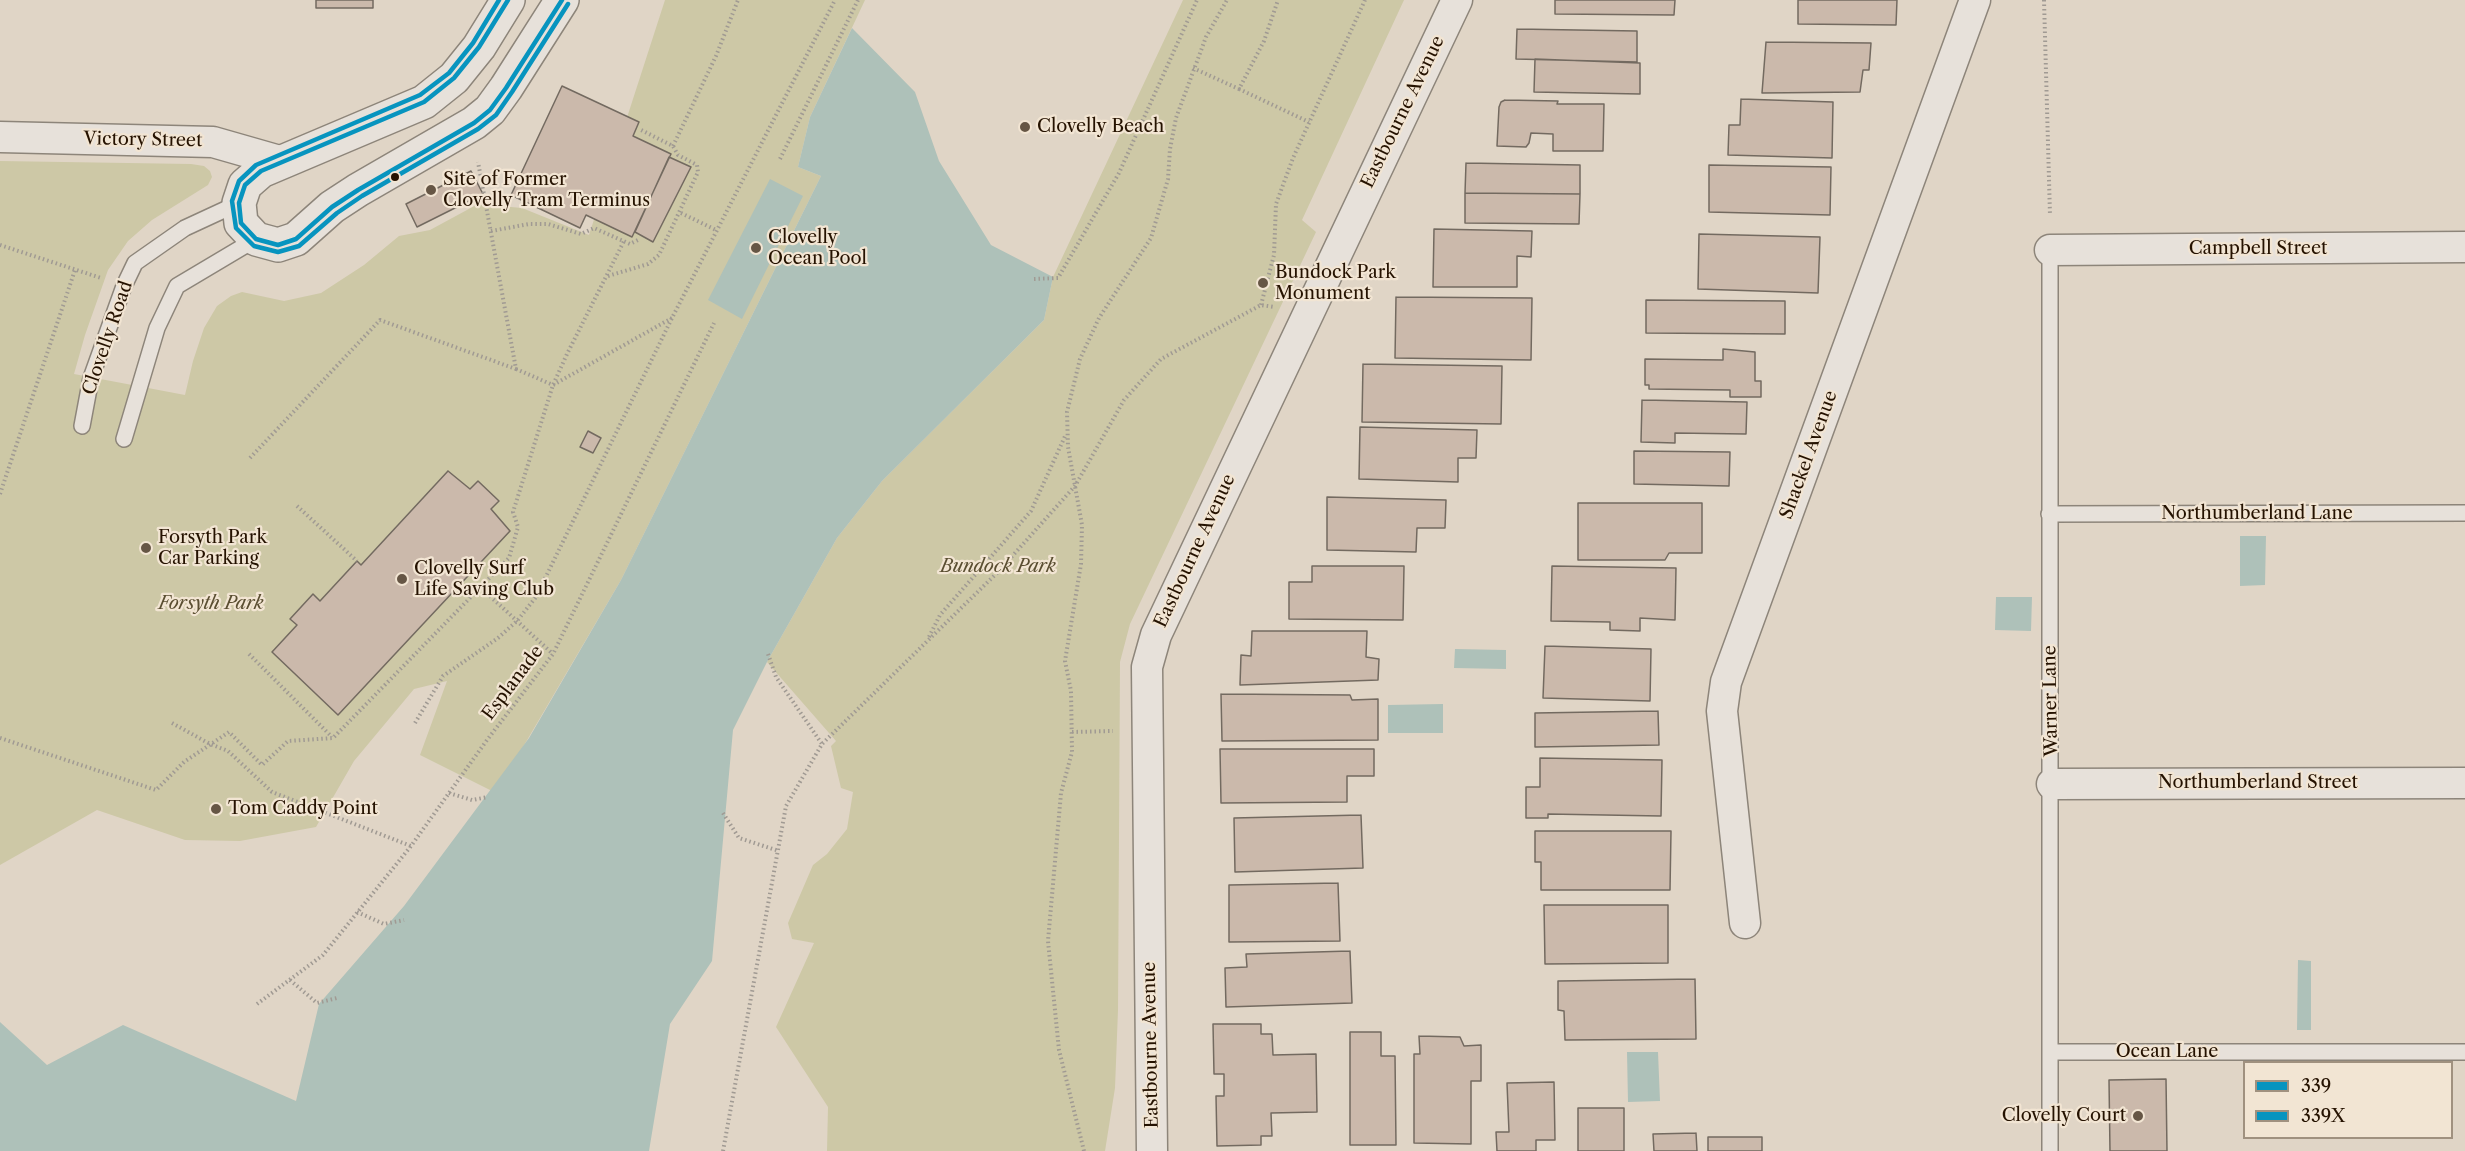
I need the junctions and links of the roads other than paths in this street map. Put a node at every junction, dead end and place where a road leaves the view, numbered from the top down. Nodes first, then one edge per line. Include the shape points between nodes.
1 (508, 0) edge
2 (562, 0) edge
3 (1457, 0) edge
4 (1975, 0) edge
5 (0, 137) edge
6 (283, 162) junction
7 (239, 203) junction
8 (256, 239) junction
9 (2465, 247) edge
10 (2050, 250) joint
11 (82, 426) dead end
12 (124, 439) dead end
13 (2465, 513) edge
14 (2049, 514) junction
15 (2465, 783) edge
16 (2052, 784) junction
17 (1745, 923) dead end
18 (2050, 1052) junction
19 (2465, 1052) edge
20 (1152, 1151) edge
21 (2050, 1151) edge

1 - 6 street via 454,78 424,102
2 - 8 street via 506,88 490,110 474,123 358,190 296,239 278,245
3 - 20 street, Eastbourne Avenue via 1156,635 1147,667
4 - 17 street, Shackel Avenue via 1726,682 1722,711
5 - 6 street, Victory Street via 213,142
6 - 7 street via 261,171 245,185
7 - 8 street via 242,223
7 - 11 lane, Clovelly Road via 185,228 135,263 91,378
8 - 12 lane via 177,286 157,328
9 - 10 street, Campbell Street
10 - 14 lane, Warner Lane
13 - 14 lane, Northumberland Lane
14 - 16 lane, Warner Lane
15 - 16 street, Northumberland Street
16 - 18 lane, Warner Lane
18 - 19 lane, Ocean Lane
18 - 21 lane, Warner Lane

